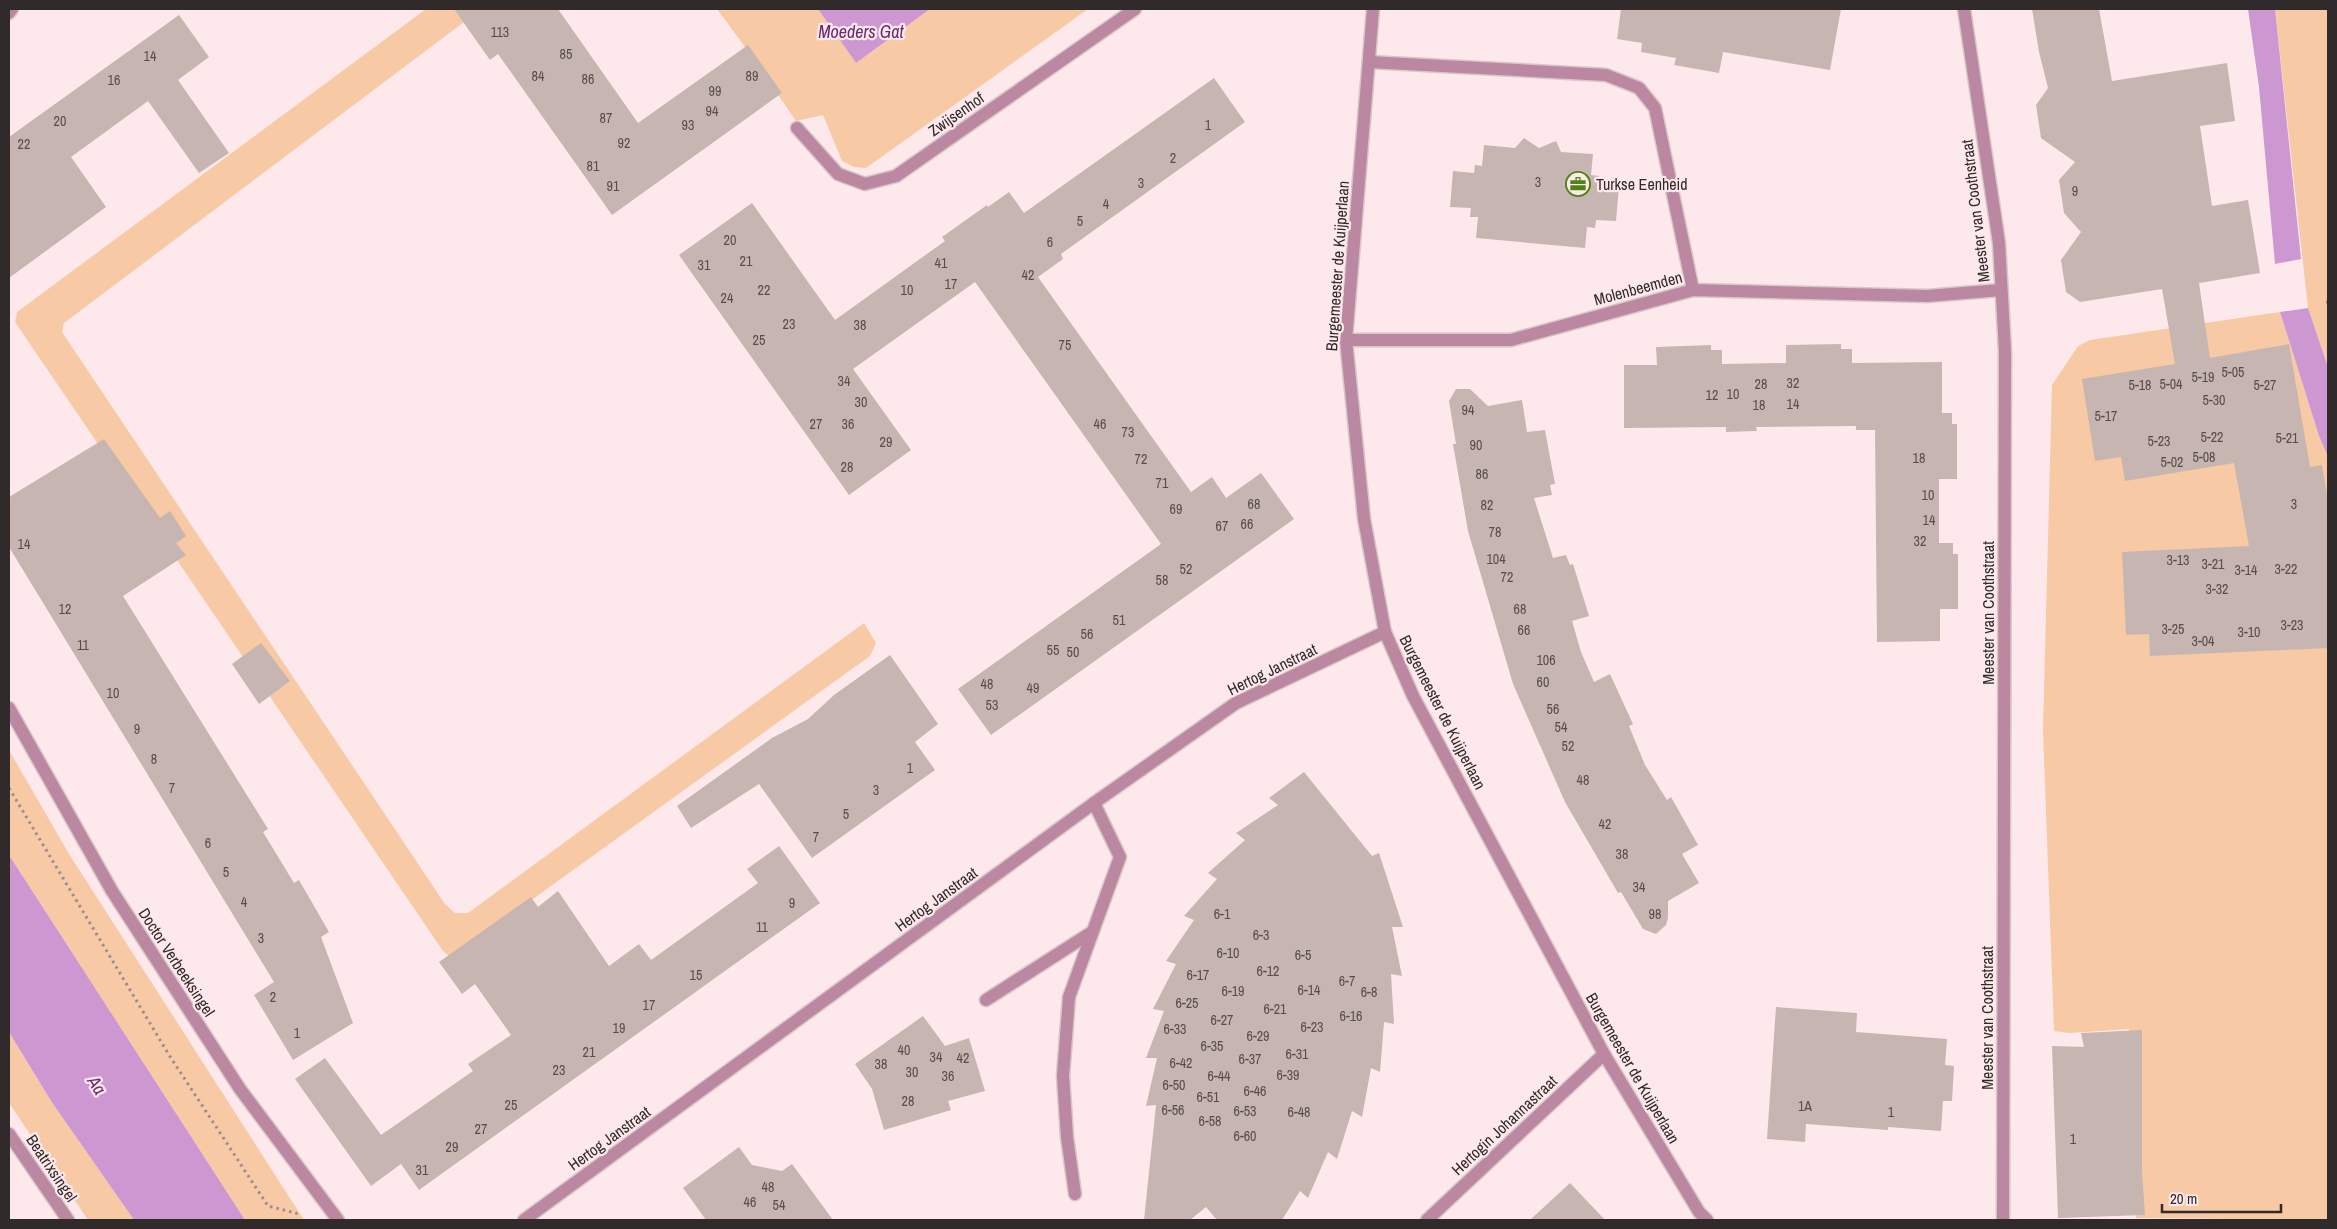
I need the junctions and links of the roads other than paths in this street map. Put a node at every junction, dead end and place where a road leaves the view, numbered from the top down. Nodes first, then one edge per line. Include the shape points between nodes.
1 (12, 9) edge
2 (1134, 9) edge
3 (1373, 9) edge
4 (1964, 9) edge
5 (9, 13) edge
6 (1369, 62) junction
7 (797, 128) dead end
8 (1692, 290) junction
9 (2001, 290) junction
10 (1346, 340) junction
11 (1385, 632) junction
12 (9, 708) edge
13 (1094, 803) junction
14 (1092, 932) junction
15 (986, 1000) dead end
16 (1604, 1054) junction
17 (9, 1134) edge
18 (1075, 1194) dead end
19 (532, 1218) edge
20 (68, 1220) edge
21 (338, 1220) edge
22 (1427, 1220) edge
23 (1707, 1220) edge
24 (2003, 1220) edge

1 - 5 street
2 - 7 street, Zwijsenhof via 896,176 865,184 838,174
3 - 6 street, Burgemeester de Kuijperlaan
4 - 9 street, Meester van Coothstraat via 1999,243
6 - 8 street via 1606,75 1639,88 1655,108
6 - 10 street, Burgemeester de Kuijperlaan
8 - 9 street, Molenbeemden via 1927,296
8 - 10 street, Molenbeemden via 1511,340
9 - 24 street, Meester van Coothstraat via 2005,351
10 - 11 street, Burgemeester de Kuijperlaan via 1364,519
11 - 13 street, Hertog Janstraat via 1236,703
11 - 16 street, Burgemeester de Kuijperlaan via 1414,696
12 - 21 street, Doctor Verbeeksingel via 112,890 240,1090
13 - 14 street via 1120,857
13 - 19 street, Hertog Janstraat
14 - 15 street
14 - 18 street via 1069,997 1064,1066 1067,1136
16 - 22 street, Hertogin Johannastraat
16 - 23 street, Burgemeester de Kuijperlaan via 1699,1212
17 - 20 street, Beatrixsingel

